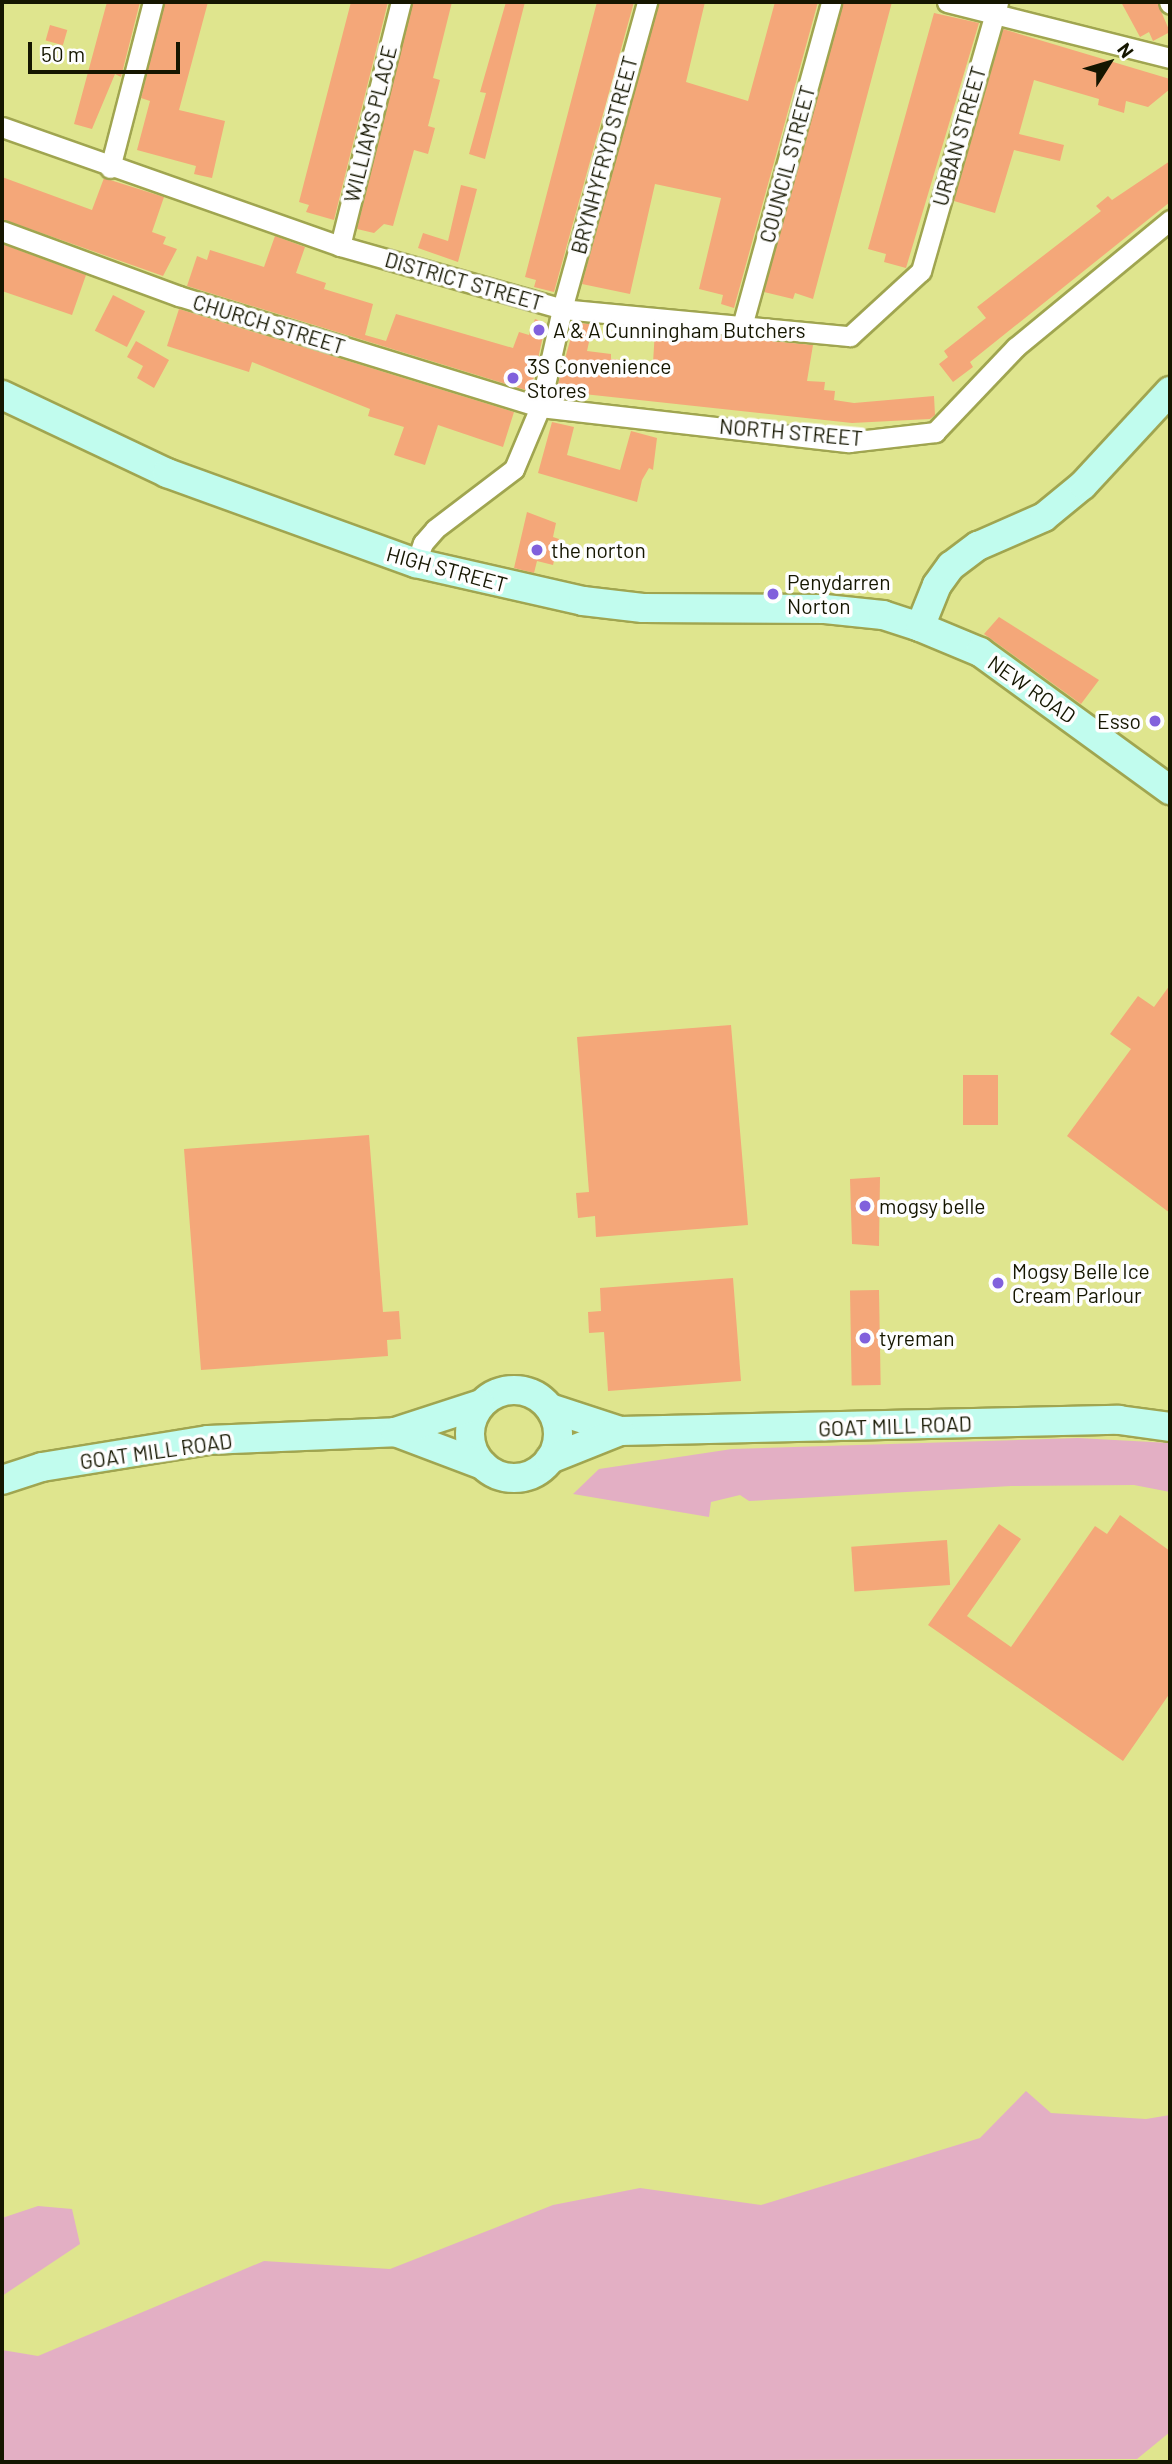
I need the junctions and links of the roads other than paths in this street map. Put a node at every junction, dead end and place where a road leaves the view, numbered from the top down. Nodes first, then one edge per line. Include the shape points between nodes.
1 (153, 2) edge
2 (401, 2) edge
3 (647, 2) edge
4 (831, 2) edge
5 (947, 2) edge
6 (996, 8) edge
7 (1170, 58) edge
8 (2, 127) edge
9 (110, 168) junction
10 (1170, 220) edge
11 (2, 231) edge
12 (340, 246) junction
13 (921, 271) joint
14 (562, 309) junction
15 (742, 326) junction
16 (1170, 391) edge
17 (2, 395) edge
18 (540, 407) junction
19 (416, 564) junction
20 (920, 627) junction
21 (1170, 790) edge
22 (481, 1404) junction
23 (550, 1408) junction
24 (1170, 1427) edge
25 (620, 1431) junction
26 (396, 1432) junction
27 (550, 1459) junction
28 (483, 1465) junction
29 (2, 1480) edge

1 - 9 street
2 - 12 street, WILLIAMS PLACE
3 - 14 street, BRYNHYFRYD STREET
4 - 15 street, COUNCIL STREET
5 - 6 street
6 - 7 street
6 - 13 street, URBAN STREET
8 - 9 street, DISTRICT STREET
9 - 12 street, DISTRICT STREET
10 - 18 street, NORTH STREET via 1016,347 935,432 849,442
11 - 18 street, CHURCH STREET via 179,296
12 - 14 street, DISTRICT STREET
13 - 15 street, DISTRICT STREET via 849,336
14 - 15 street, DISTRICT STREET
14 - 18 street, BRYNHYFRYD STREET
16 - 20 street via 1083,485 1044,517 978,546 951,566 937,585
17 - 19 street, HIGH STREET via 167,473
18 - 19 street, BRYNHYFRYD STREET via 514,469 435,529 423,543
19 - 20 street, HIGH STREET via 583,601 643,608 825,609 883,615
20 - 21 street, NEW ROAD via 980,652
22 - 23 street via 500,1392 522,1390
22 - 26 street, GOAT MILL ROAD
22 - 28 street via 470,1435
23 - 25 street, GOAT MILL ROAD
23 - 27 street via 558,1439
24 - 25 street, GOAT MILL ROAD via 1106,1420
25 - 27 street, GOAT MILL ROAD
26 - 28 street, GOAT MILL ROAD
26 - 29 street, GOAT MILL ROAD via 208,1440 42,1468
27 - 28 street via 534,1474 513,1478

